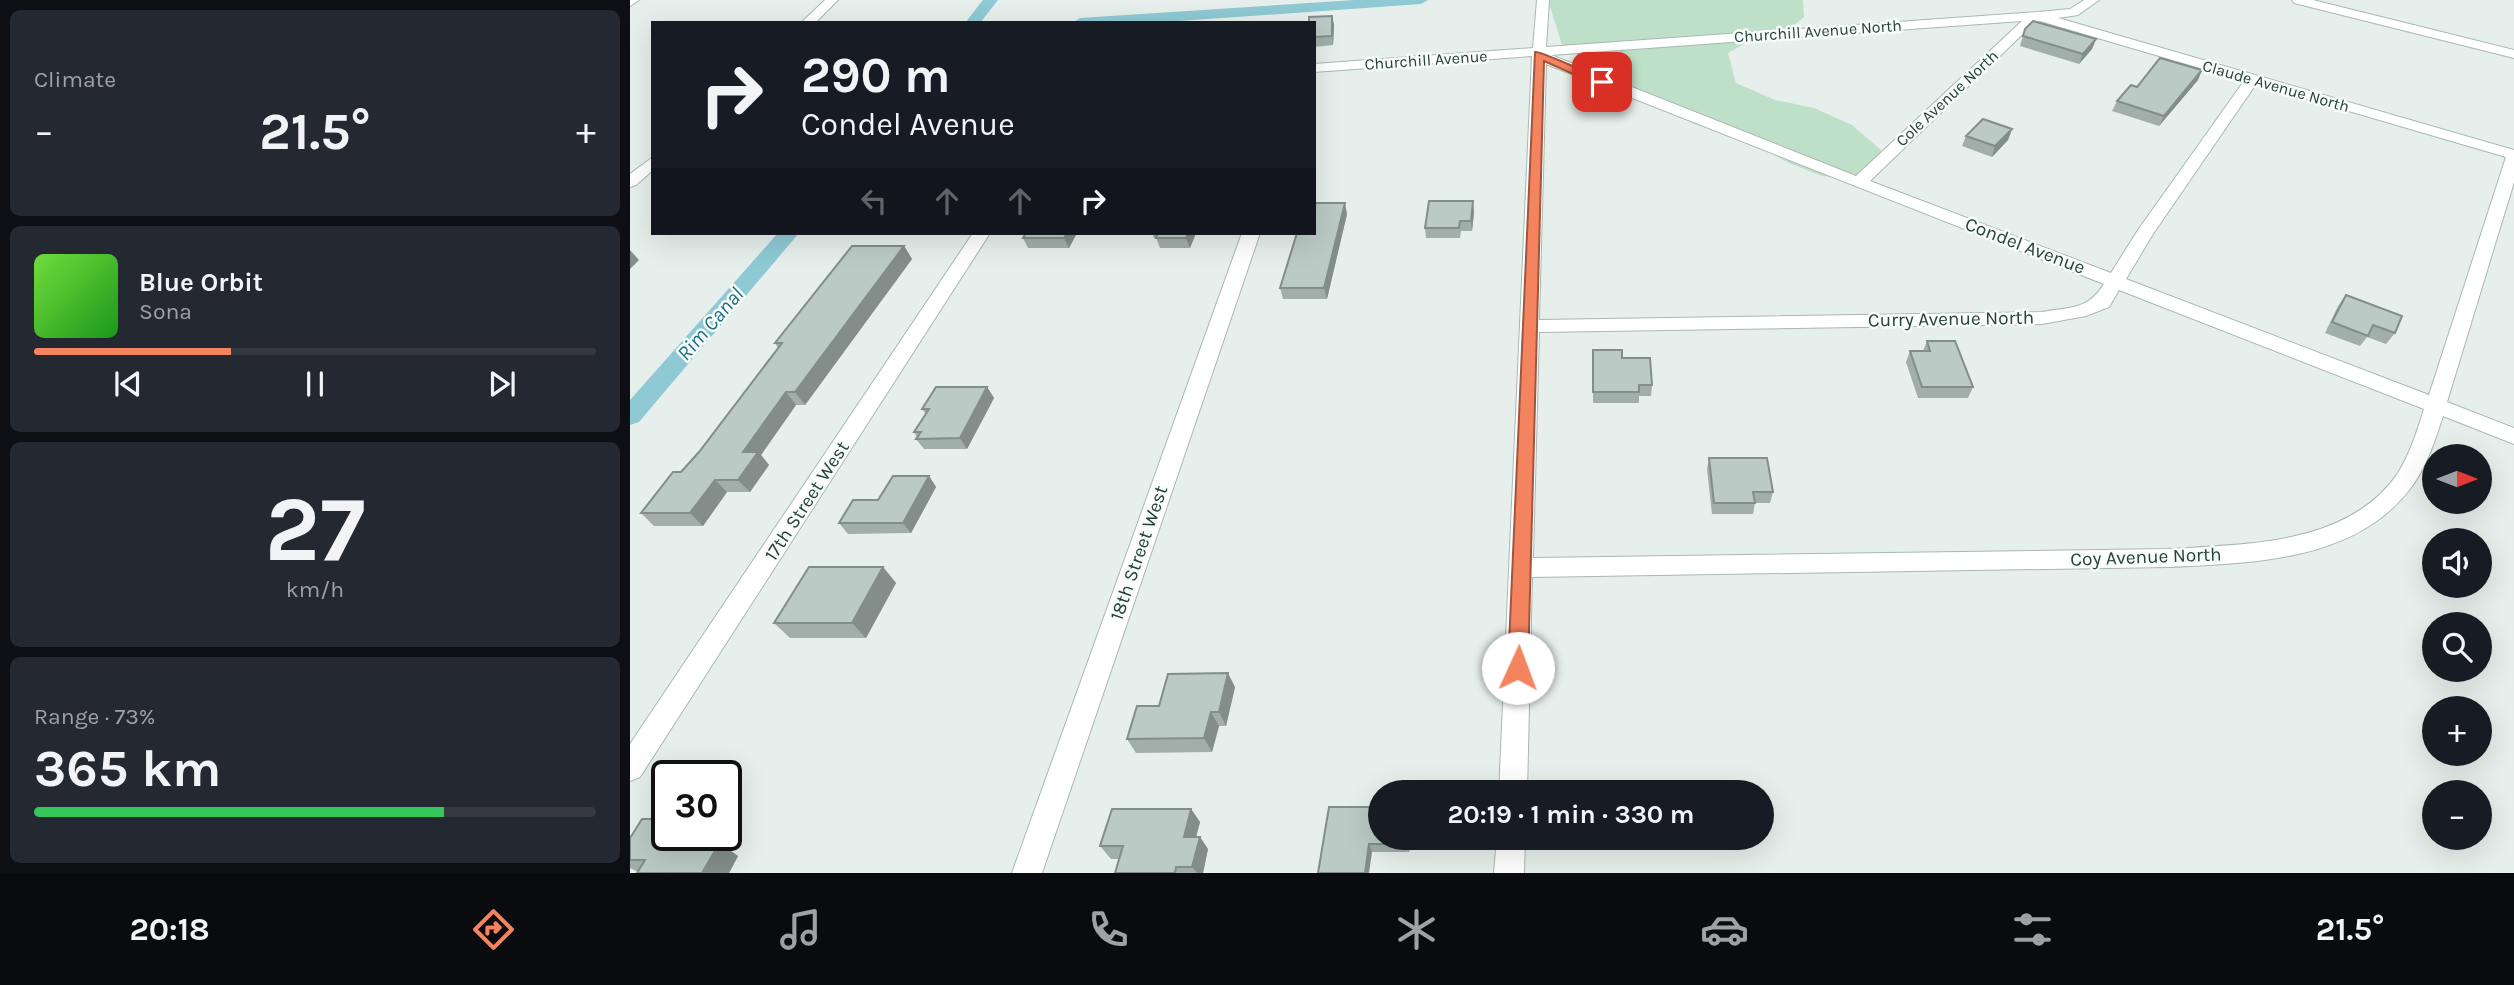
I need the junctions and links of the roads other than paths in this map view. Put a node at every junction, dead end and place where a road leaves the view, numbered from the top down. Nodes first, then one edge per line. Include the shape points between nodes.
1 (832, 0) edge
2 (1543, 0) edge
3 (2093, 0) edge
4 (2298, 0) edge
5 (2038, 16) junction
6 (809, 21) edge
7 (1539, 54) junction
8 (2514, 54) edge
9 (1316, 68) edge
10 (2252, 80) junction
11 (2514, 156) edge
12 (651, 164) edge
13 (630, 182) edge
14 (1859, 182) junction
15 (980, 235) edge
16 (1250, 235) edge
17 (2114, 281) junction
18 (1529, 326) junction
19 (2434, 406) junction
20 (2514, 436) edge
21 (1522, 568) junction
22 (630, 768) edge
23 (1514, 780) edge
24 (1510, 850) edge
25 (1027, 873) edge
26 (1509, 873) edge

1 - 6 street
2 - 7 street
3 - 5 street, Churchill Avenue North via 2073,12
4 - 8 street
5 - 7 street, Churchill Avenue North
5 - 10 street, Claude Avenue North
5 - 14 street, Cole Avenue North
7 - 9 street, Churchill Avenue
7 - 14 street, Condel Avenue
7 - 18 street
10 - 11 street, Claude Avenue North
10 - 17 street, Curry Avenue North
11 - 19 street, Coy Avenue North
12 - 13 street
14 - 17 street, Condel Avenue
15 - 22 street, 17th Street West
16 - 25 street, 18th Street West
17 - 18 street, Curry Avenue North via 2102,303 2065,316 2042,318
17 - 19 street, Condel Avenue
18 - 21 street
19 - 20 street, Condel Avenue
19 - 21 street, Coy Avenue North via 2413,467 2388,499 2349,527 2285,548 2168,558
21 - 23 street
24 - 26 street

